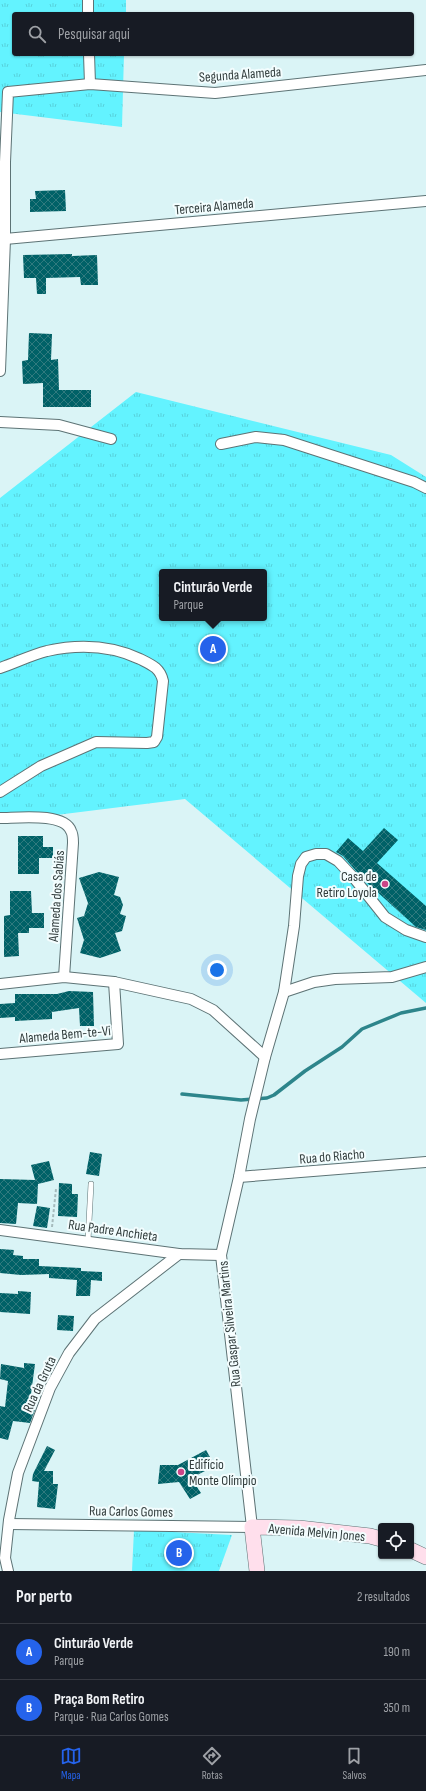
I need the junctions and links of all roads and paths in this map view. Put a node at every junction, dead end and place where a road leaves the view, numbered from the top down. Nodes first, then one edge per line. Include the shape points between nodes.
1 (88, 0) edge
2 (88, 12) edge
3 (89, 56) edge
4 (426, 70) edge
5 (90, 84) junction
6 (3, 162) edge
7 (426, 201) edge
8 (5, 239) junction
9 (1, 293) edge
10 (0, 371) edge
11 (0, 422) edge
12 (111, 439) dead end
13 (221, 444) dead end
14 (426, 488) edge
15 (0, 668) edge
16 (0, 792) edge
17 (0, 818) edge
18 (426, 936) edge
19 (426, 967) edge
20 (64, 977) junction
21 (114, 982) junction
22 (0, 984) edge
23 (284, 992) junction
24 (0, 1054) edge
25 (266, 1056) junction
26 (426, 1162) edge
27 (239, 1177) junction
28 (91, 1184) dead end
29 (56, 1188) dead end
30 (0, 1230) edge
31 (51, 1236) junction
32 (88, 1240) junction
33 (179, 1254) junction
34 (221, 1255) junction
35 (9, 1524) junction
36 (252, 1527) junction
37 (378, 1538) edge
38 (414, 1551) edge
39 (426, 1557) edge
40 (2, 1558) edge
41 (8, 1571) edge
42 (257, 1571) edge

1 - 2 street
3 - 5 street
4 - 5 street, Segunda Alameda via 215,93
5 - 6 street, Segunda Alameda via 8,92
6 - 8 street
7 - 8 street, Terceira Alameda
8 - 9 street
9 - 10 street
11 - 12 street via 59,425
13 - 14 street via 256,437 284,440
15 - 16 street via 46,652 91,646 119,651 155,666 163,681 157,737 154,742 96,742 41,766
17 - 20 street, Alameda dos Sabiás via 61,820 71,830 73,843
18 - 23 street, Rua Gaspar Silveira Martins via 406,930 385,917 338,861 326,854 306,857 298,876 294,926
19 - 23 street via 392,977 314,982
20 - 21 street
20 - 22 street
21 - 24 street, Alameda Bem-te-Vi via 118,1044
21 - 25 street via 191,999 213,1010
23 - 25 street, Rua Gaspar Silveira Martins
25 - 27 street, Rua Gaspar Silveira Martins
26 - 27 street, Rua do Riacho
27 - 34 street, Rua Gaspar Silveira Martins
28 - 32 lane
29 - 31 path
30 - 31 street, Rua Padre Anchieta
31 - 32 street, Rua Padre Anchieta
32 - 33 street, Rua Padre Anchieta
33 - 34 street, Rua Padre Anchieta
33 - 35 street, Rua da Gruta via 95,1319 69,1353 50,1388 27,1446 18,1473
34 - 36 street, Rua Gaspar Silveira Martins
35 - 36 street, Rua Carlos Gomes
35 - 40 street, Rua da Gruta
36 - 37 main road, Avenida Melvin Jones via 299,1528
36 - 42 main road, Rua Gaspar Silveira Martins
38 - 39 main road
40 - 41 street, Rua da Gruta

